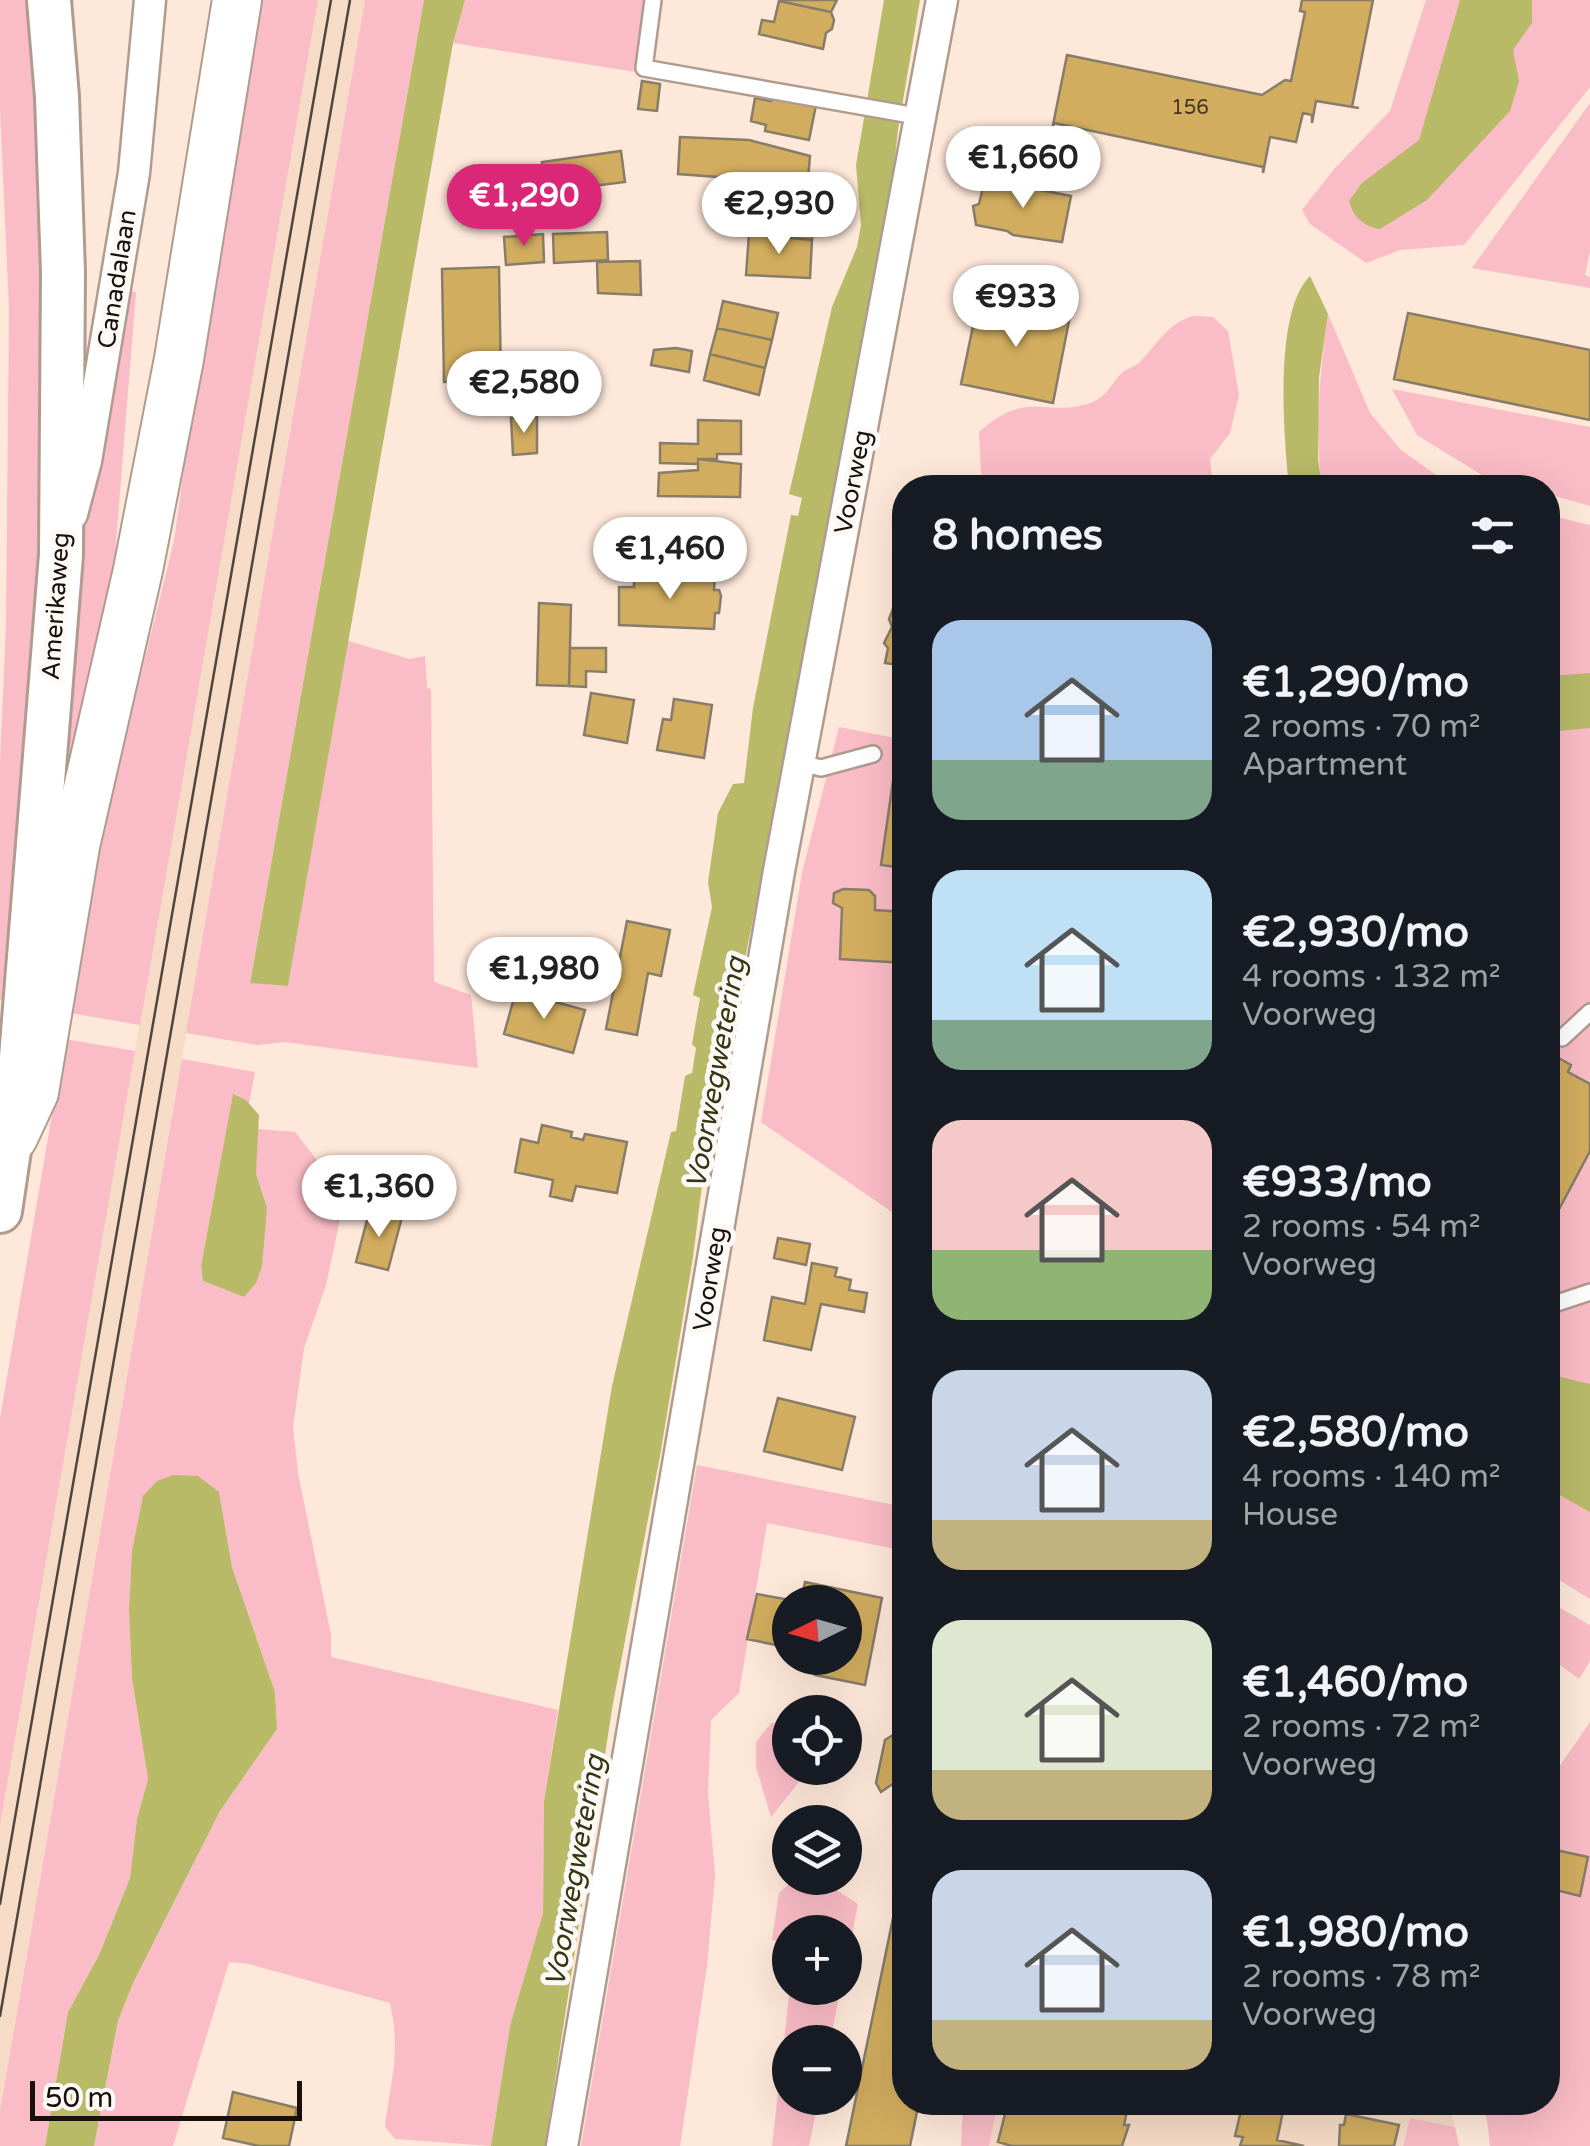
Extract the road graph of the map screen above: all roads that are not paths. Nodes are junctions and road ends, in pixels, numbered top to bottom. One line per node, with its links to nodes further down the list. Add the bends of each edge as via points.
1 (49, 0): 7 (main road, Amerikaweg, via 62,272)
2 (150, 0): 7 (street, Canadalaan, via 122,251 86,461)
3 (238, 0): 12 (main road, via 142,551 75,846 34,1092)
4 (653, 0): 6 (lane, via 644,68)
5 (942, 0): 6 (street, Voorweg)
6 (922, 117): 9 (street, Voorweg)
7 (61, 555): 12 (main road, Amerikaweg)
8 (872, 754): 9 (lane, via 821,768)
9 (800, 763): 16 (street, Voorweg)
10 (1590, 1012): 11 (lane)
11 (1562, 1038)
12 (13, 1137): 13 (main road, Amerikaweg)
13 (0, 1210)
14 (1590, 1292): 15 (lane)
15 (1560, 1302)
16 (562, 2146)

